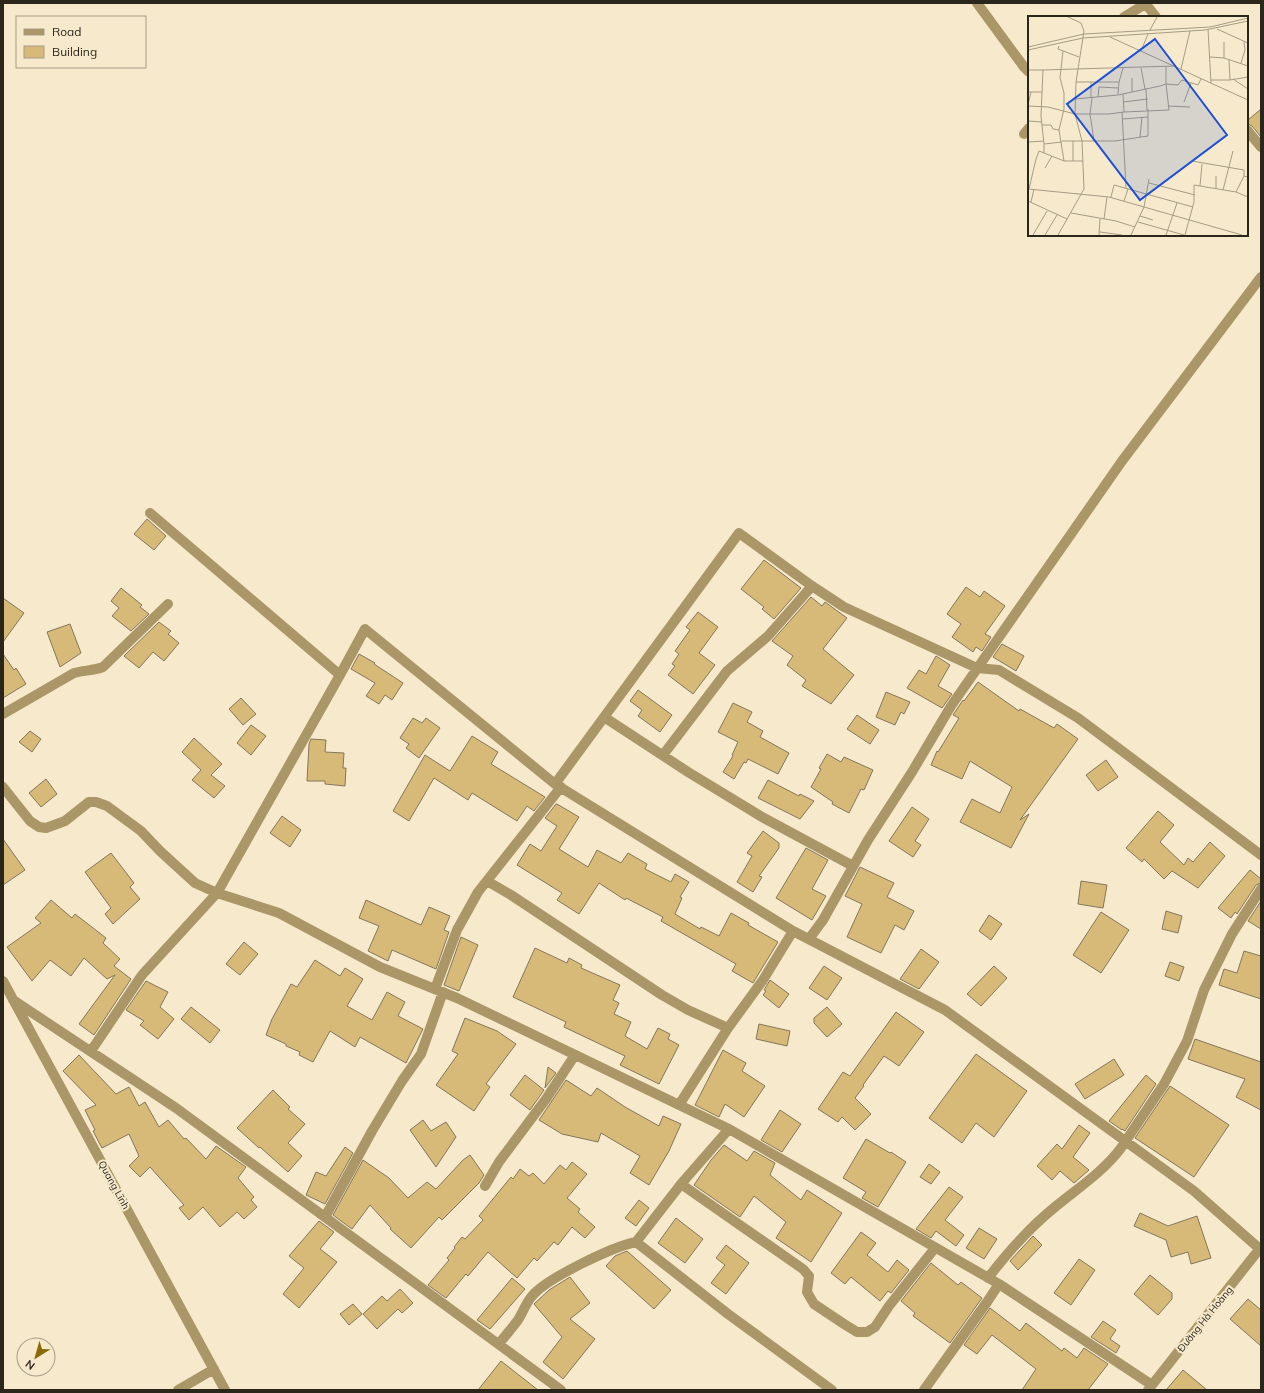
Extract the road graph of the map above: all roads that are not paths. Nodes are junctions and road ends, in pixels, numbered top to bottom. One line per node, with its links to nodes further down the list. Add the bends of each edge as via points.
1 (977, 3): 5 (street)
2 (1146, 3): 3 (street); 4 (street)
3 (1126, 16)
4 (1155, 16)
5 (1028, 71)
6 (1248, 131): 7 (street)
7 (1261, 148)
8 (1261, 277): 12 (street, via 1122,462)
9 (150, 513): 13 (street)
10 (812, 586): 12 (street, via 844,607); 15 (street, via 739,533); 16 (street, via 768,636 727,671)
11 (168, 604): 14 (street, via 103,667 74,673)
12 (977, 668): 19 (street, via 999,670 1078,718); 20 (street)
13 (340, 675): 17 (street, via 365,629); 23 (street)
14 (3, 714)
15 (604, 718): 16 (street); 17 (street)
16 (663, 755): 20 (street, via 769,820)
17 (558, 786): 21 (street); 24 (street)
18 (3, 787): 23 (street, via 30,821 39,827 52,827 65,821 89,802 107,806 141,831 195,883)
19 (1261, 855)
20 (853, 866): 25 (street, via 823,920)
21 (487, 881): 27 (street, via 456,930); 29 (street, via 662,995)
22 (1261, 889): 34 (street, via 1232,934 1204,990 1188,1041 1164,1084)
23 (217, 893): 27 (street, via 279,913 380,967); 30 (street, via 142,975)
24 (793, 931): 25 (street); 29 (street, via 763,980)
25 (809, 939): 34 (street, via 945,1010)
26 (3, 981): 28 (street, Quang Lĩnh)
27 (439, 991): 31 (street); 37 (street, via 421,1054 372,1131)
28 (14, 1000): 30 (street); 44 (street, Quang Lĩnh)
29 (728, 1028): 32 (street)
30 (91, 1051): 37 (street, via 176,1108)
31 (575, 1055): 32 (street); 36 (street, via 499,1162)
32 (679, 1106): 33 (street)
33 (729, 1129): 35 (street); 39 (street)
34 (1126, 1141): 40 (street, via 1194,1190); 41 (street, via 1114,1158 1022,1237)
35 (681, 1184): 38 (street); 39 (street, via 803,1269 809,1276 807,1292 814,1304 857,1332 866,1332 875,1327)
36 (485, 1186)
37 (325, 1217): 43 (street)
38 (636, 1242): 43 (street, via 621,1246 545,1284 533,1296 518,1320); 49 (street, via 728,1314)
39 (935, 1248): 41 (street)
40 (1261, 1249): 45 (street, Đường Hà Hoàng)
41 (988, 1278): 42 (street)
42 (999, 1284): 45 (street); 50 (street)
43 (498, 1344): 48 (street)
44 (214, 1369): 46 (street); 47 (street, Quang Lĩnh)
45 (1150, 1388)
46 (178, 1390)
47 (225, 1390)
48 (561, 1390)
49 (832, 1390)
50 (924, 1390)

